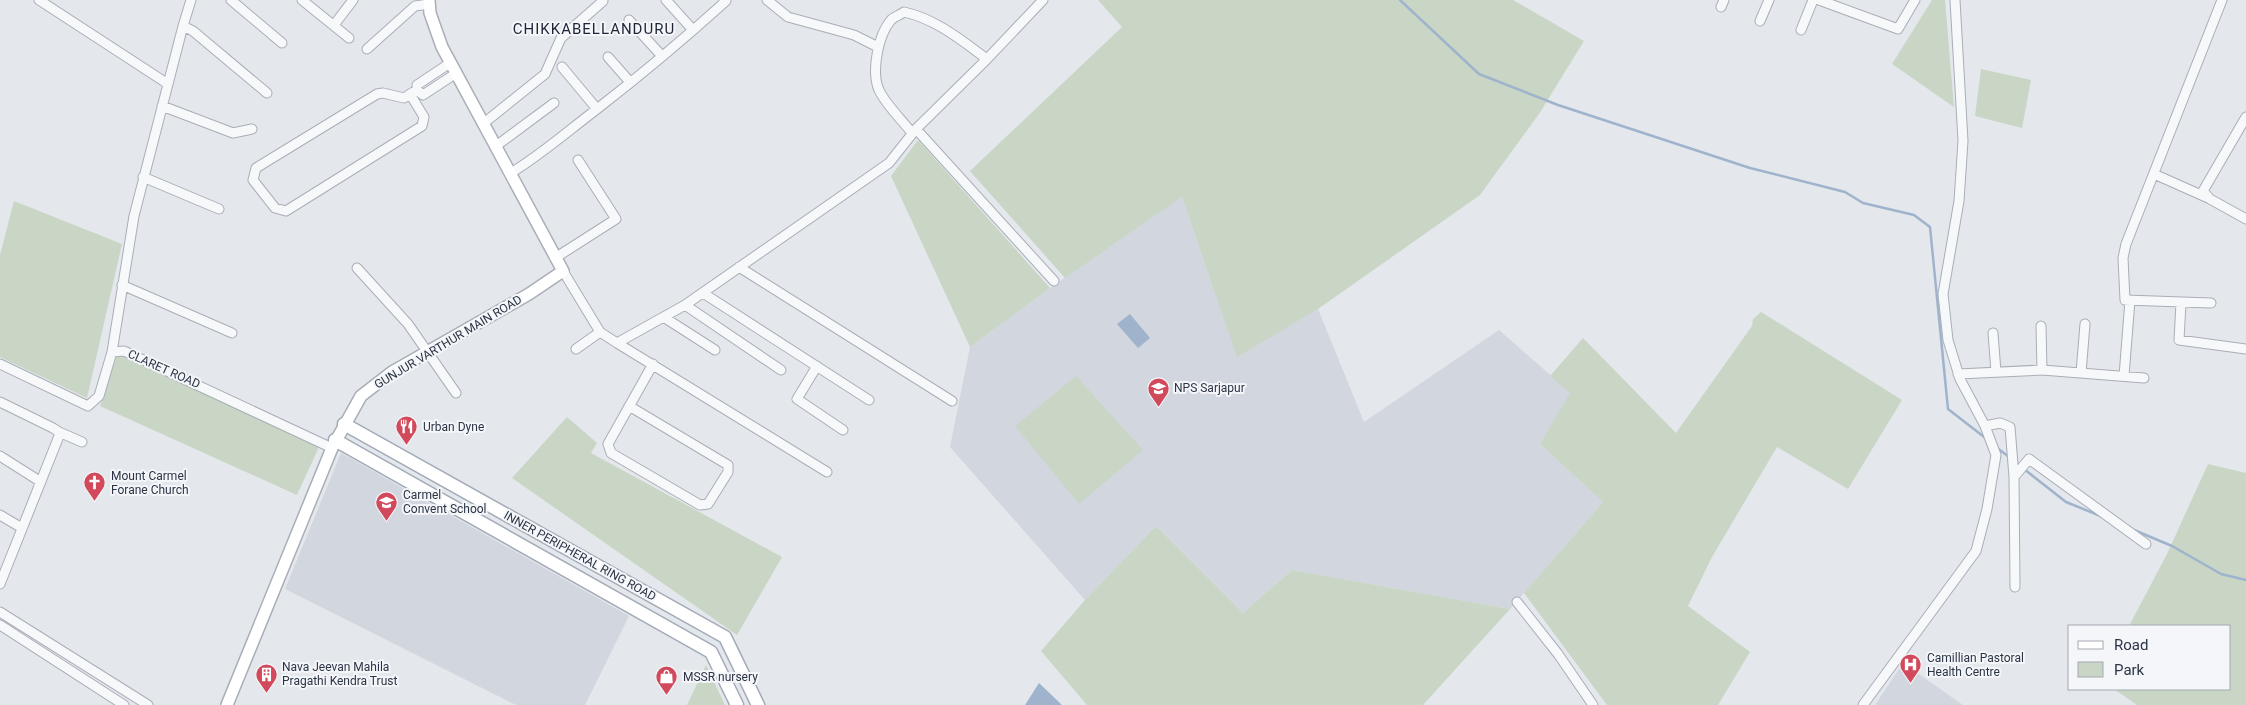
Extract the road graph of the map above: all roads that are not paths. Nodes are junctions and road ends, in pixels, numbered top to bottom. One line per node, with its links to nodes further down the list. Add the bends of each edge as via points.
1 (39, 0): 35 (street)
2 (191, 0): 21 (street)
3 (230, 0): 25 (street)
4 (302, 0): 20 (street)
5 (353, 0): 20 (street)
6 (603, 0): 42 (street, via 561,38 545,74)
7 (666, 0): 22 (street)
8 (724, 0): 22 (street, via 726,2)
9 (768, 0): 26 (street, via 788,17 854,36)
10 (1043, 0): 30 (street)
11 (1769, 0): 19 (street)
12 (1813, 0): 23 (street)
13 (1818, 0): 14 (street, via 1898,29)
14 (1915, 0)
15 (1955, 0): 83 (street, via 1963,141 1959,201 1943,294 1948,340)
16 (2222, 0): 48 (street)
17 (429, 2): 27 (street, via 416,6); 31 (main road)
18 (629, 20): 28 (street)
19 (1760, 21)
20 (334, 25): 24 (street)
21 (183, 26): 35 (street); 37 (street)
22 (693, 30): 28 (street)
23 (1801, 30)
24 (349, 38)
25 (282, 43)
26 (878, 47): 30 (street, via 892,19 904,12 922,16); 44 (street, via 880,90)
27 (366, 49)
28 (661, 55): 34 (street)
29 (608, 57): 34 (street)
30 (987, 59): 44 (street)
31 (450, 63): 33 (main road); 36 (street, via 416,85)
32 (562, 67): 40 (street)
33 (455, 74): 36 (street, via 422,95); 42 (main road)
34 (630, 82): 40 (street)
35 (168, 84): 39 (street)
36 (413, 92): 36 (street, via 424,117 422,126 286,211 275,208 253,180 256,168 378,94 404,98)
37 (267, 93)
38 (554, 103): 45 (street)
39 (162, 106): 43 (street, via 233,133); 49 (street)
40 (597, 109): 47 (street, via 539,156)
41 (2245, 122): 50 (street, via 2204,191)
42 (484, 123): 45 (main road)
43 (252, 128)
44 (914, 131): 54 (street, via 889,163); 57 (street)
45 (496, 146): 47 (main road)
46 (578, 160): 53 (street, via 616,219)
47 (511, 173): 53 (main road)
48 (2154, 174): 50 (street); 60 (street, via 2122,258 2123,290 2125,300)
49 (144, 177): 51 (street); 58 (street)
50 (2210, 200): 52 (street)
51 (219, 209)
52 (2246, 219)
53 (555, 258): 56 (main road)
54 (740, 267): 59 (street); 88 (street)
55 (357, 268): 75 (street, via 408,324)
56 (563, 271): 67 (street); 75 (main road, GUNJUR VARTHUR MAIN ROAD)
57 (1054, 280)
58 (122, 285): 68 (street); 74 (street)
59 (703, 293): 63 (street); 78 (street)
60 (2130, 300): 61 (street); 84 (street)
61 (2181, 303): 62 (street); 72 (street, via 2180,340)
62 (2211, 303)
63 (685, 305): 64 (street); 79 (street)
64 (665, 318): 70 (street); 73 (street)
65 (2086, 324): 82 (street)
66 (2041, 326): 80 (street)
67 (600, 332): 70 (street); 71 (street)
68 (232, 333)
69 (1994, 333): 81 (street)
70 (617, 343): 77 (street)
71 (576, 349)
72 (2246, 349)
73 (715, 350)
74 (112, 352): 76 (street, CLARET ROAD, via 99,396 88,406); 96 (street, CLARET ROAD, via 124,351)
75 (427, 352): 86 (street); 91 (main road, GUNJUR VARTHUR MAIN ROAD, via 376,382 361,396)
76 (0, 364)
77 (653, 364): 90 (street); 98 (street)
78 (817, 366): 87 (street); 93 (street, via 797,399)
79 (781, 370)
80 (2042, 370): 81 (street); 82 (street)
81 (1996, 372): 83 (street)
82 (2081, 373): 84 (street)
83 (1958, 374): 92 (street)
84 (2124, 376): 85 (street)
85 (2144, 378)
86 (456, 393)
87 (869, 400)
88 (952, 401)
89 (0, 402): 94 (street)
90 (629, 406): 90 (street, via 728,464 728,472 708,504 700,505 611,453 608,444)
91 (344, 424): 96 (main road, GUNJUR VARTHUR MAIN ROAD); 114 (main road, INNER PERIPHERAL RING ROAD, via 725,637)
92 (1985, 426): 99 (street, via 2000,423 2010,426); 116 (street, via 1996,455 1988,509 1976,551)
93 (843, 430)
94 (59, 432): 95 (street); 100 (street)
95 (82, 442)
96 (334, 444): 112 (main road, GUNJUR VARTHUR MAIN ROAD); 113 (main road, INNER PERIPHERAL RING ROAD, via 711,652)
97 (0, 456): 100 (street)
98 (827, 472)
99 (2014, 477): 103 (street, via 2029,460); 106 (street)
100 (41, 482): 102 (street)
101 (0, 515): 102 (street)
102 (22, 528): 104 (street)
103 (2146, 544)
104 (2, 571): 105 (street)
105 (0, 584)
106 (2015, 587)
107 (1517, 602): 115 (street)
108 (0, 612): 111 (street)
109 (0, 626): 110 (street)
110 (124, 705)
111 (148, 705)
112 (227, 705)
113 (737, 705)
114 (758, 705)
115 (1593, 705)
116 (1863, 705)

